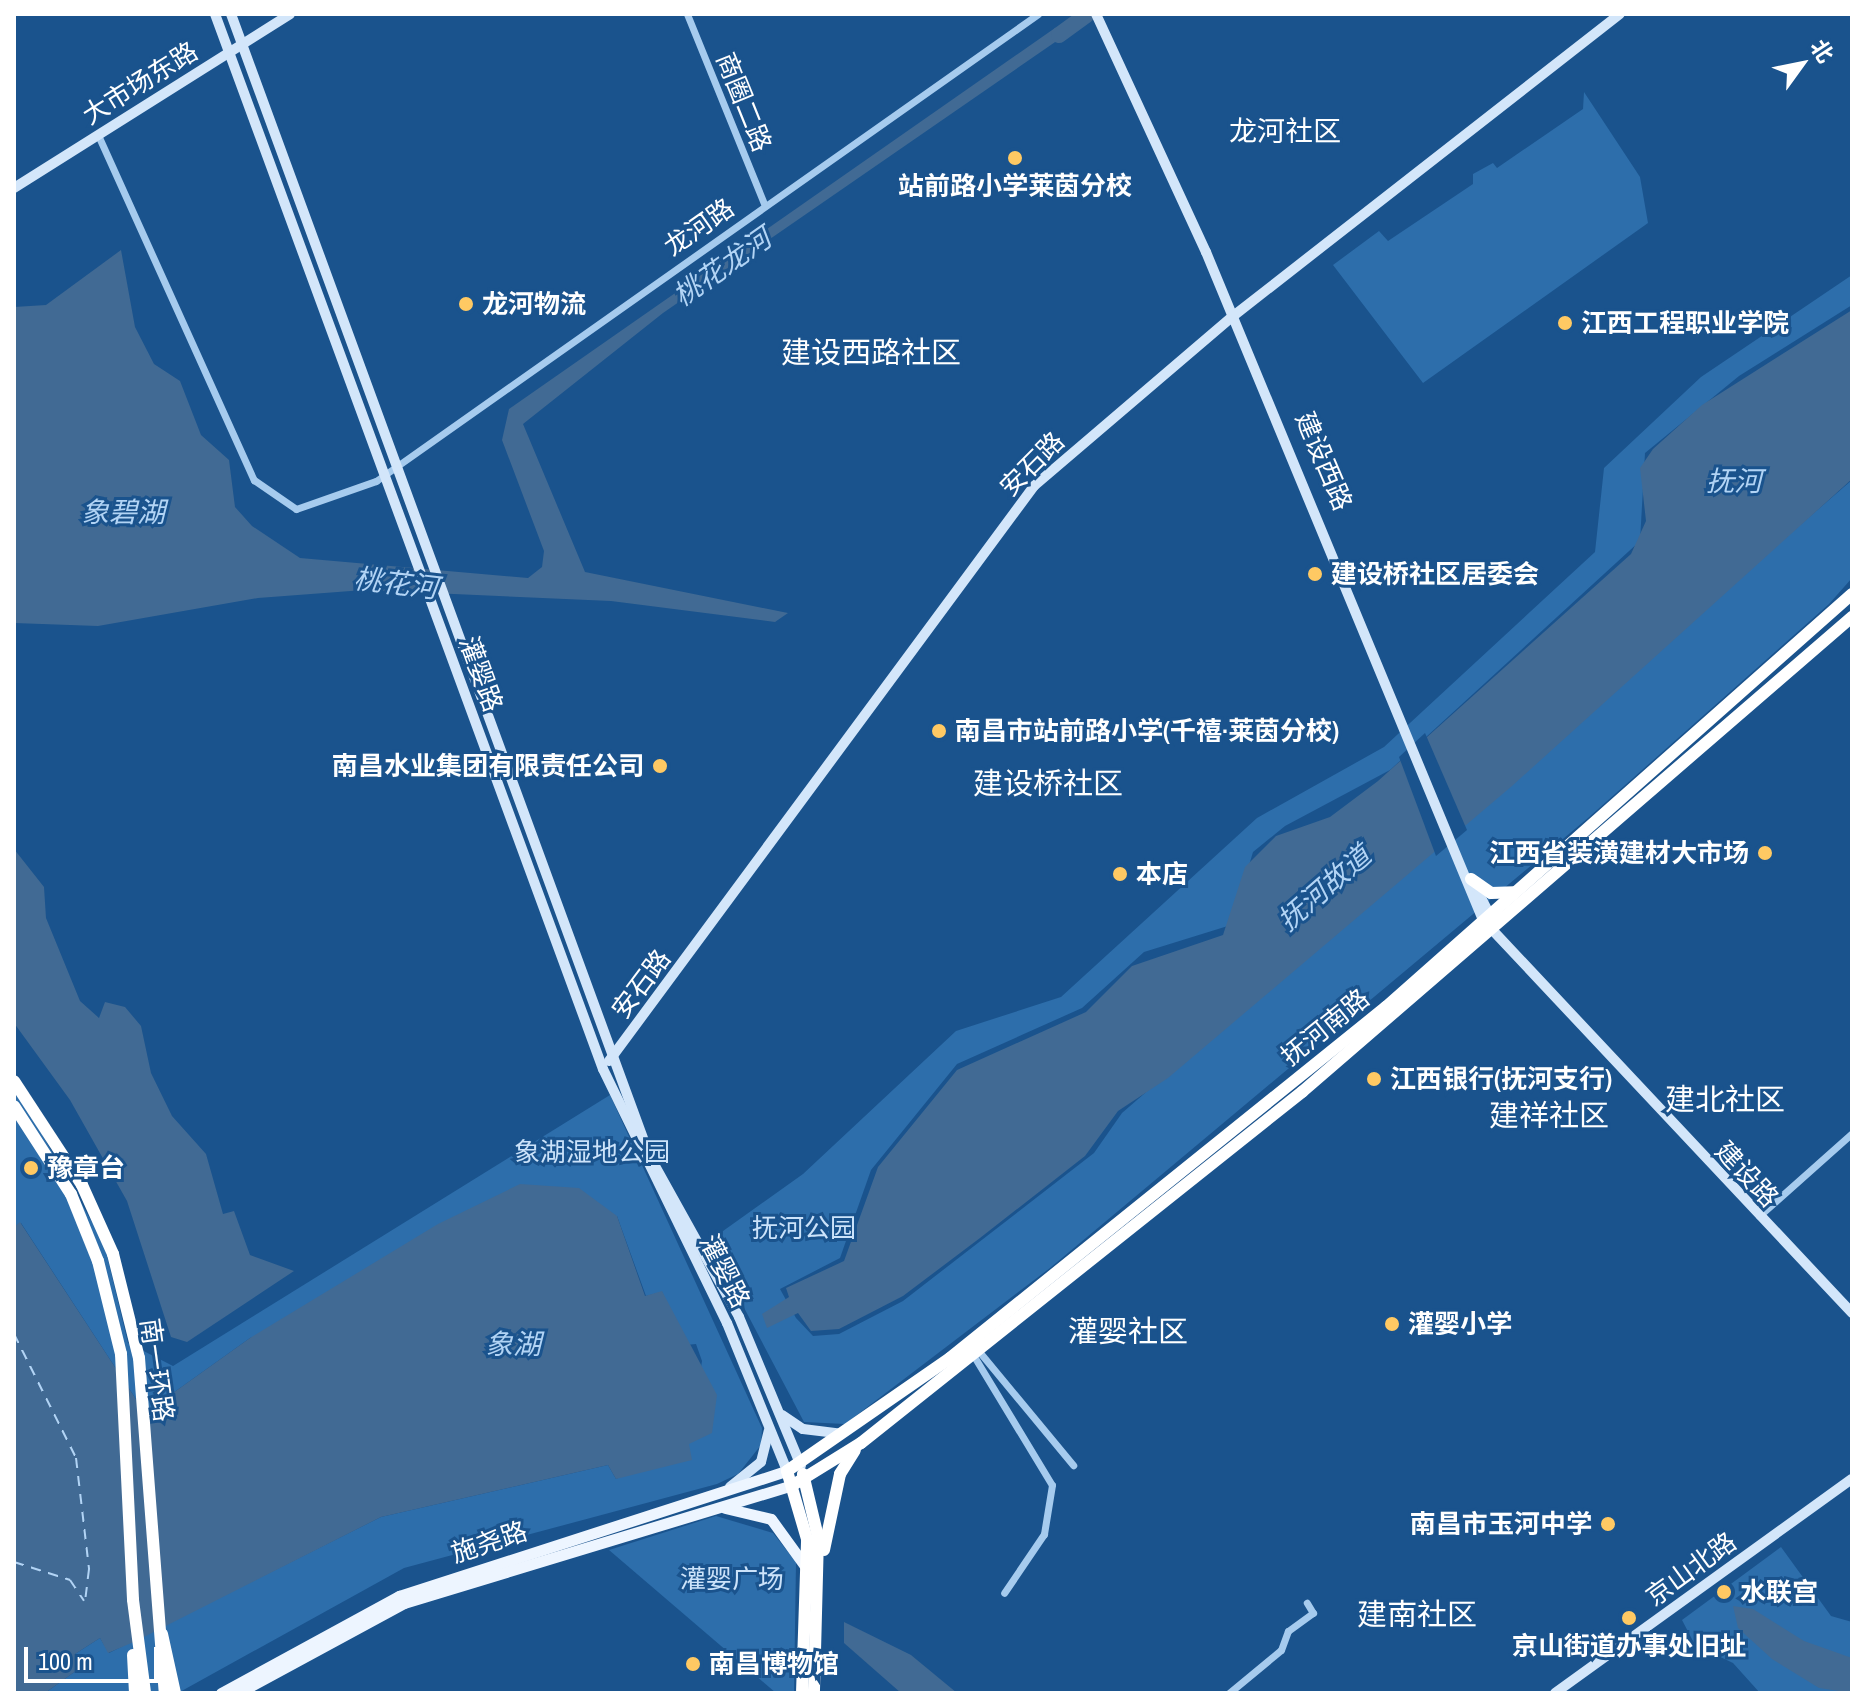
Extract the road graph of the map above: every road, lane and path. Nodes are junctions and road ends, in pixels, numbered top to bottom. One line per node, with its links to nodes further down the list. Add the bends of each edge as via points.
1 (215, 14): 10 (main road, 灌婴路)
2 (231, 14): 9 (main road, 灌婴路)
3 (290, 14): 9 (main road, 大市场东路)
4 (687, 14): 13 (street, 商圈二路)
5 (1038, 14): 13 (street, 龙河路)
6 (1096, 14): 14 (main road, 建设西路)
7 (1103, 14): 14 (main road, 建设西路)
8 (1620, 14): 14 (main road, 安石路)
9 (242, 45): 10 (main road, 大市场东路); 15 (main road, 灌婴路)
10 (226, 54): 11 (main road, 大市场东路); 16 (main road, 灌婴路)
11 (98, 135): 12 (main road, 大市场东路); 16 (street, 龙河路, via 254,480 296,509)
12 (14, 188)
13 (765, 206): 15 (street, 龙河路)
14 (1234, 315): 19 (main road, 建设西路); 23 (main road, 安石路, via 1034,486)
15 (394, 462): 16 (street, 龙河路); 23 (main road, 灌婴路)
16 (382, 472): 24 (main road, 灌婴路)
17 (1852, 594): 20 (highway, 抚河南路)
18 (1852, 617): 22 (highway, 抚河南路)
19 (1468, 880): 20 (highway, via 1491,893); 21 (main road, 建设西路)
20 (1517, 891): 21 (highway, 抚河南路)
21 (1486, 918): 22 (main road, 建设西路); 33 (highway, 抚河南路, via 1386,1007)
22 (1495, 929): 28 (main road, 建设路); 30 (highway, 抚河南路)
23 (611, 1059): 24 (main road, 安石路); 31 (main road, 灌婴路, via 650,1157 739,1317)
24 (603, 1069): 32 (main road, 灌婴路)
25 (14, 1081): 44 (highway, 南一环路, via 82,1185 113,1254 139,1358)
26 (14, 1106): 42 (highway, 南一环路, via 71,1194 98,1261 121,1354)
27 (1852, 1133): 28 (street)
28 (1757, 1218): 29 (main road, 建设路)
29 (1852, 1313)
30 (974, 1351): 33 (highway, 抚河南路); 34 (street); 41 (street, via 1052,1485 1044,1534)
31 (781, 1414): 33 (main road, via 819,1433); 36 (main road, 灌婴路)
32 (769, 1425): 35 (main road, 灌婴路); 38 (main road, via 761,1462)
33 (857, 1437): 36 (highway, 抚河南路); 40 (highway, via 840,1474)
34 (1073, 1465)
35 (787, 1471): 36 (highway, 抚河南路); 38 (main road, 施尧路)
36 (800, 1476): 38 (main road, 施尧路); 39 (highway); 40 (highway, via 818,1537)
37 (1852, 1479): 54 (main road, 京山北路)
38 (710, 1503): 39 (main road, via 771,1519 795,1543); 49 (main road, 施尧路, via 399,1596); 50 (main road, 施尧路, via 404,1603)
39 (808, 1579): 51 (highway)
40 (819, 1589): 52 (highway)
41 (1004, 1593)
42 (133, 1600): 45 (highway); 46 (highway, 南一环路)
43 (1307, 1603): 53 (street, via 1313,1613 1288,1631 1281,1650)
44 (154, 1605): 47 (highway, 南一环路); 48 (highway)
45 (135, 1693)
46 (145, 1693)
47 (165, 1693)
48 (175, 1693)
49 (221, 1693)
50 (238, 1693)
51 (802, 1693)
52 (814, 1693)
53 (1229, 1693)
54 (1555, 1693)

